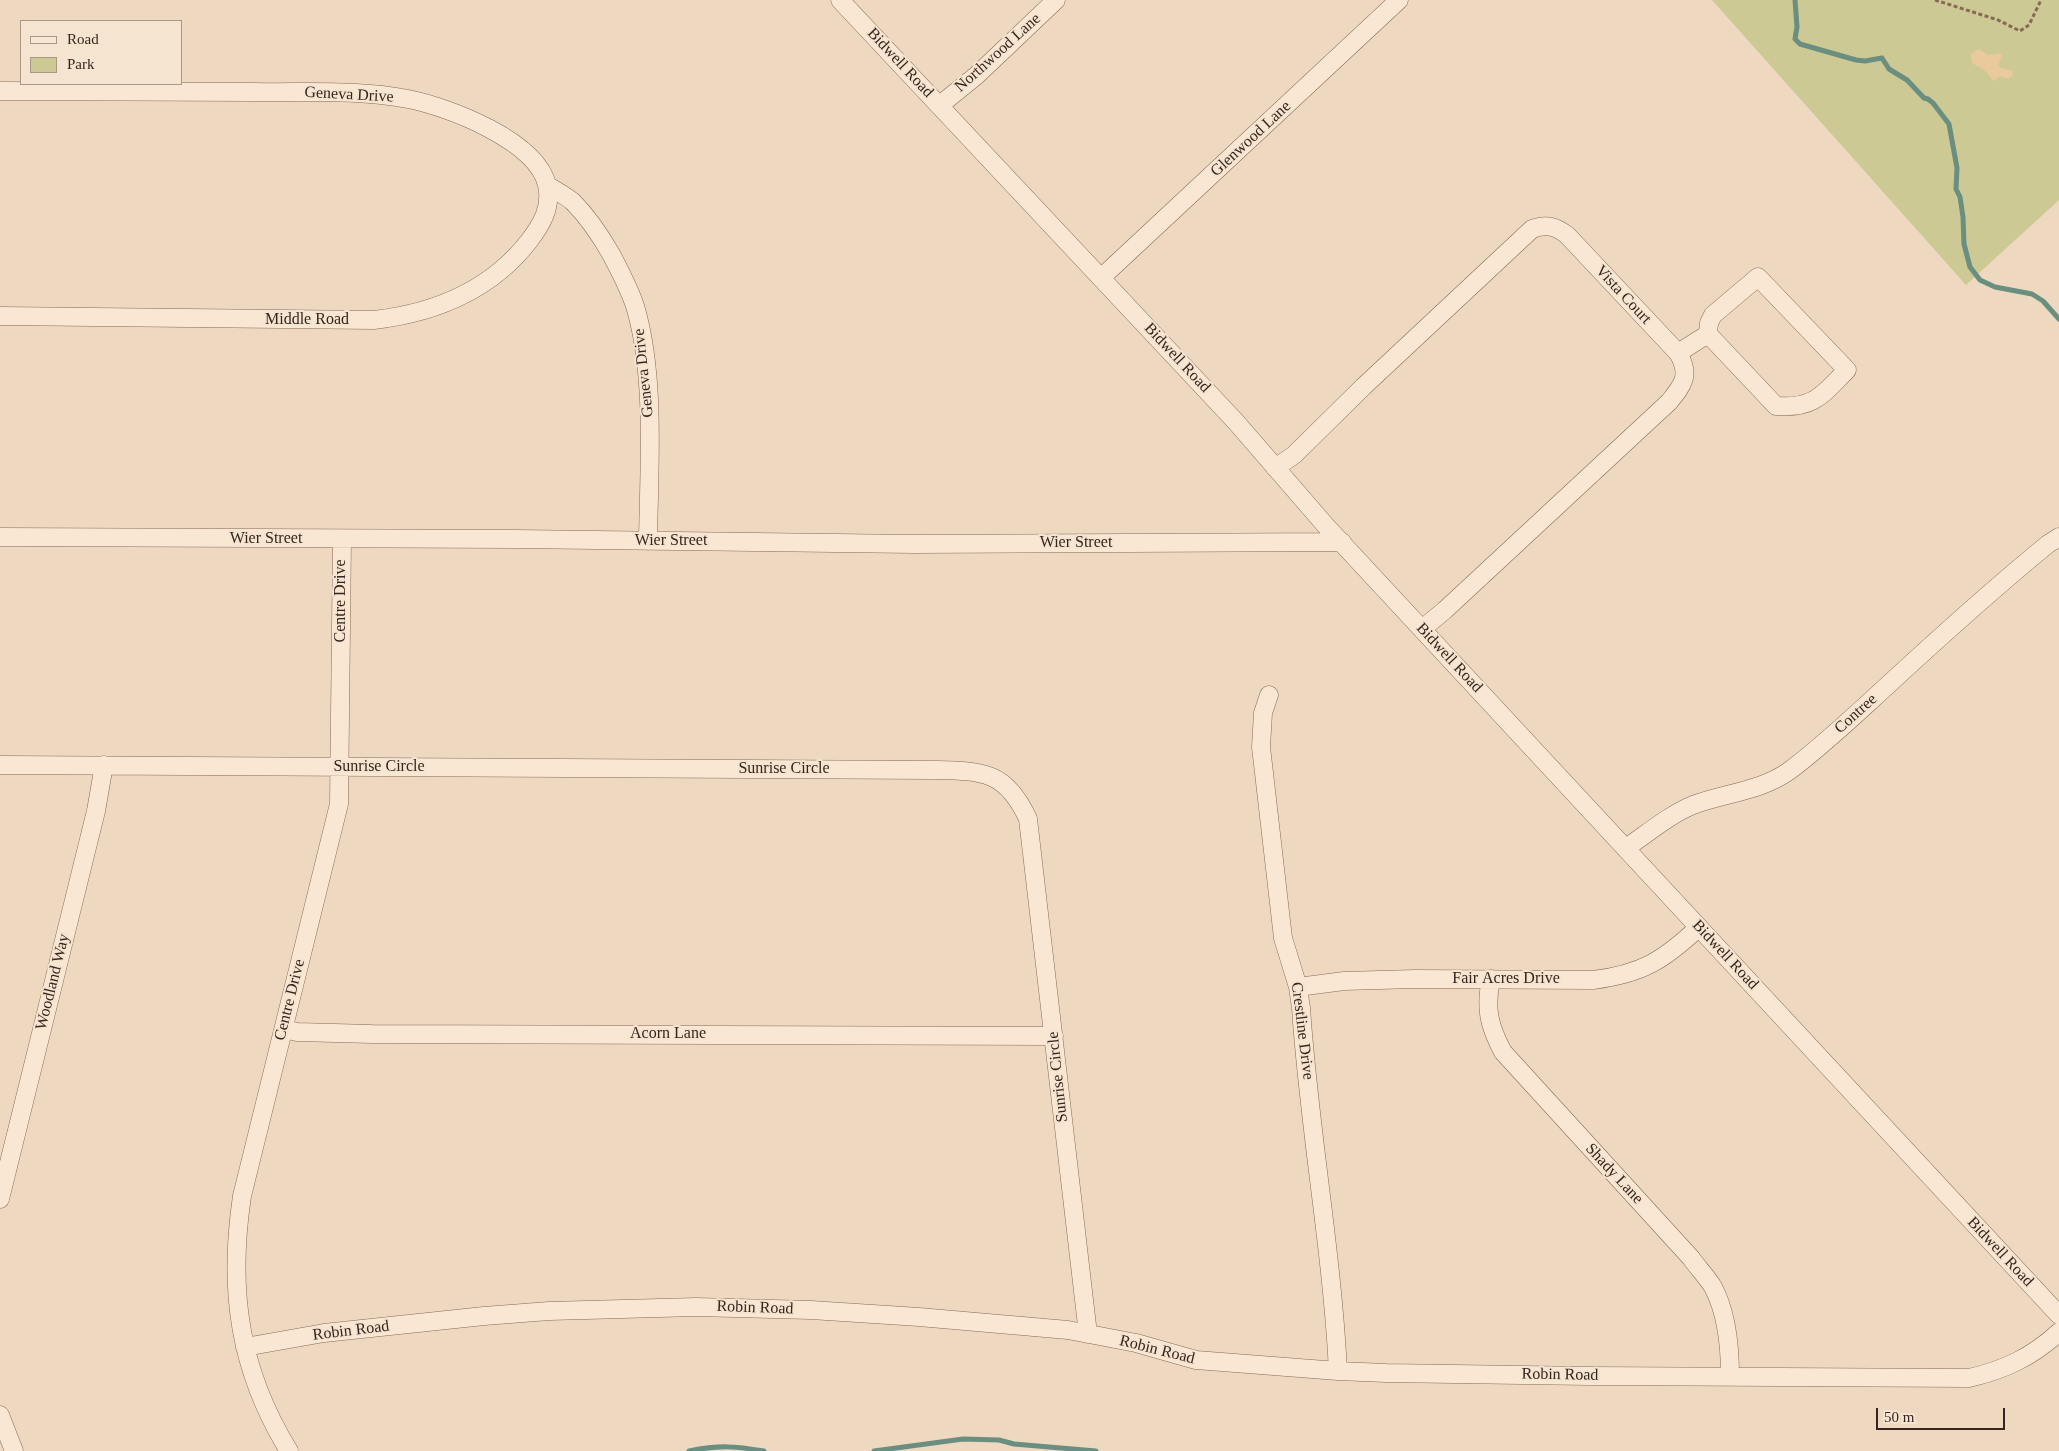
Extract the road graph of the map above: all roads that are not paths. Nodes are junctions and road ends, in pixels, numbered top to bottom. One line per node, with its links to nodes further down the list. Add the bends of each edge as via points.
1 (840, 0): 5 (street, Bidwell Road)
2 (1056, 0): 5 (street, Northwood Lane, via 977,75)
3 (1399, 0): 7 (street, Glenwood Lane)
4 (0, 91): 6 (street, Geneva Drive, via 364,93 407,99 452,112 508,140 534,160)
5 (940, 105): 7 (street, Bidwell Road)
6 (547, 185): 8 (street, Middle Road, via 546,215 522,251 507,265 483,284 454,300 400,317 345,320); 15 (street, Geneva Drive, via 571,200 599,233 634,305 647,376 650,442)
7 (1102, 277): 11 (street, Bidwell Road)
8 (0, 316)
9 (1708, 334): 9 (street, via 1776,406 1791,407 1816,400 1847,370 1758,277 1713,315 1708,323); 10 (street)
10 (1678, 353): 11 (street, Vista Court, via 1567,235 1544,225 1532,229 1294,454); 17 (street, Vista Court, via 1686,373 1682,386 1669,402)
11 (1275, 468): 16 (street, Bidwell Road)
12 (0, 537): 14 (street, Wier Street)
13 (2059, 538): 22 (street, Contree, via 1983,598 1826,741 1788,771 1759,786 1692,806)
14 (342, 539): 15 (street, Wier Street); 21 (street, Centre Drive)
15 (648, 541): 16 (street, Wier Street, via 914,544)
16 (1342, 542): 17 (street, Bidwell Road)
17 (1422, 629): 22 (street, Bidwell Road)
18 (1269, 694): 25 (street, Crestline Drive, via 1263,712 1261,746 1283,938)
19 (0, 764): 20 (street, Sunrise Circle)
20 (104, 765): 21 (street, Sunrise Circle); 28 (street, Woodland Way, via 96,812)
21 (340, 766): 26 (street, Centre Drive, via 339,804); 27 (street, Sunrise Circle, via 926,770 985,774 1009,788 1028,818)
22 (1626, 848): 23 (street, Bidwell Road)
23 (1699, 927): 24 (street, Fair Acres Drive, via 1665,957 1647,967 1612,977 1593,980); 29 (street, Bidwell Road)
24 (1491, 979): 25 (street, Fair Acres Drive, via 1344,980); 34 (street, Shady Lane, via 1488,1013 1492,1032 1503,1052 1691,1258 1712,1286 1725,1324)
25 (1298, 986): 33 (street, Crestline Drive)
26 (284, 1030): 27 (street, Acorn Lane, via 372,1034); 32 (street, Centre Drive, via 242,1196 237,1232 235,1271)
27 (1054, 1036): 31 (street, Sunrise Circle)
28 (0, 1199)
29 (2059, 1315)
30 (2059, 1332): 34 (street, Robin Road, via 2019,1362 1969,1378)
31 (1088, 1334): 32 (street, Robin Road, via 919,1317 696,1307 484,1316 324,1333); 33 (street, Robin Road, via 1196,1360)
32 (245, 1347): 37 (street, Centre Drive, via 261,1398)
33 (1338, 1371): 34 (street, Robin Road)
34 (1730, 1376)
35 (0, 1415): 36 (street)
36 (14, 1451)
37 (289, 1451)

